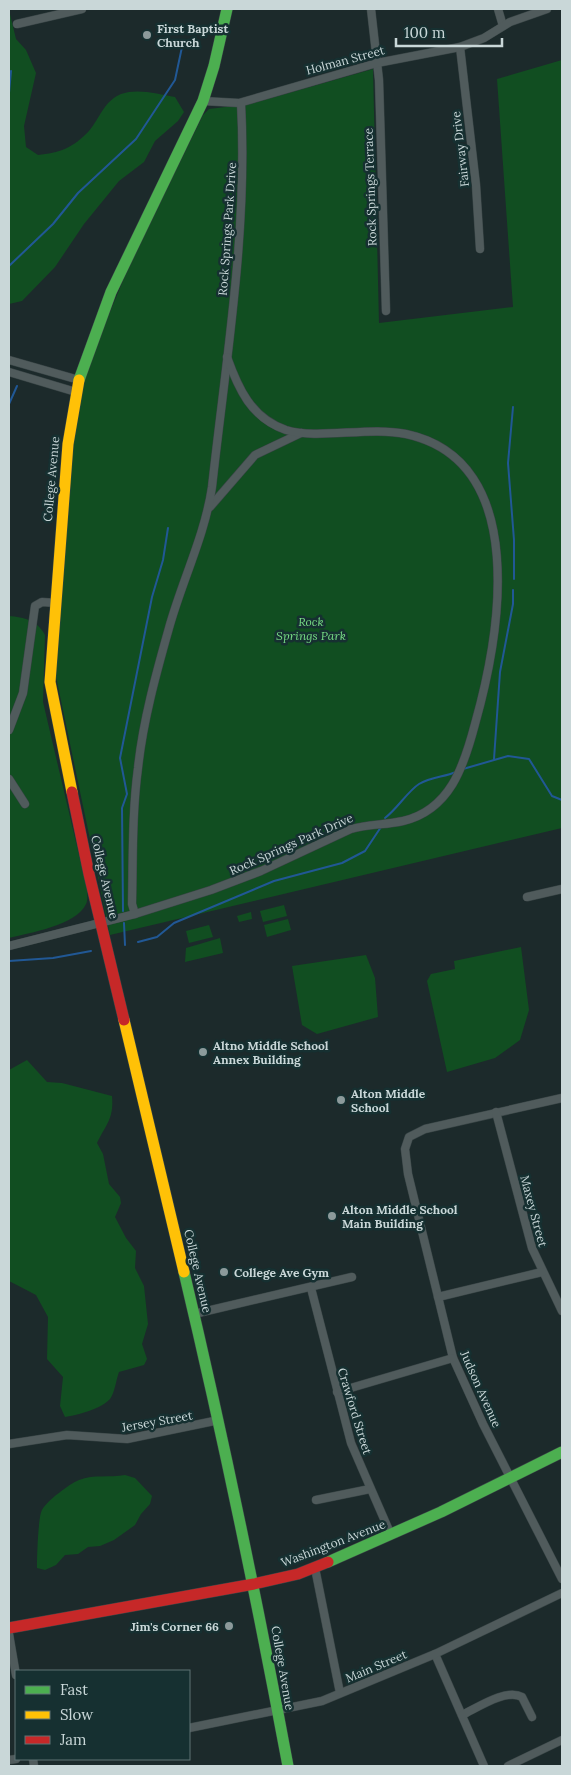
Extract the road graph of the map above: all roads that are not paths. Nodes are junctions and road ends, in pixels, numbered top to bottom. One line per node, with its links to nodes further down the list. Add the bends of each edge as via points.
1 (82, 9): 6 (street)
2 (227, 9): 10 (main road, College Avenue)
3 (371, 9): 9 (street, Rock Springs Terrace)
4 (498, 9): 7 (street)
5 (547, 9): 7 (street, Holman Street)
6 (17, 24)
7 (503, 26): 8 (street, Holman Street, via 484,38)
8 (460, 46): 9 (street, Holman Street); 12 (street, Fairway Drive)
9 (377, 63): 11 (street, Holman Street); 13 (street, Rock Springs Terrace)
10 (203, 100): 11 (street, Holman Street); 17 (main road, College Avenue, via 111,292)
11 (241, 103): 14 (street, Rock Springs Park Drive, via 242,199)
12 (480, 249)
13 (386, 311)
14 (227, 357): 19 (street, Rock Springs Park Drive, via 241,394 252,407 284,429); 20 (street, Rock Springs Park Drive)
15 (9, 360): 17 (street)
16 (9, 372): 18 (street)
17 (79, 380): 18 (main road, College Avenue)
18 (76, 392): 21 (main road, College Avenue, via 68,444)
19 (302, 433): 20 (street, Rock Springs Park Drive, via 255,455); 27 (street, Rock Springs Park Drive, via 389,432 422,438 449,452 478,486 494,531 497,584 486,679 466,758 447,793 418,816 351,829 229,884)
20 (208, 508): 27 (street, Rock Springs Park Drive, via 170,627 143,734 133,833 132,904)
21 (56, 603): 22 (street, via 42,602 35,606 24,686); 28 (main road, College Avenue, via 50,689)
22 (9, 730)
23 (9, 779): 24 (street)
24 (25, 804)
25 (562, 889): 26 (street)
26 (527, 897)
27 (135, 914): 28 (street, Rock Springs Park Drive)
28 (101, 922): 29 (street, Rock Springs Park Drive); 37 (main road, College Avenue)
29 (9, 946)
30 (562, 1098): 31 (street)
31 (496, 1112): 32 (street, Maxey Street, via 525,1226); 35 (street, Judson Avenue, via 425,1129 409,1137 405,1149 408,1174)
32 (542, 1272): 35 (street); 36 (street, Maxey Street)
33 (352, 1277): 34 (street)
34 (311, 1288): 37 (street); 39 (street, Crawford Street)
35 (438, 1297): 38 (street, Judson Avenue)
36 (562, 1311)
37 (194, 1314): 40 (main road, College Avenue)
38 (453, 1358): 39 (street); 43 (street, Judson Avenue)
39 (336, 1392): 44 (street, Crawford Street, via 351,1443)
40 (219, 1420): 41 (street, Jersey Street, via 127,1439 67,1435); 49 (main road, College Avenue)
41 (9, 1444)
42 (562, 1452): 43 (main road, Washington Avenue)
43 (512, 1478): 46 (main road, Washington Avenue); 48 (street, Judson Avenue)
44 (370, 1489): 45 (street); 46 (street, Crawford Street)
45 (316, 1500)
46 (391, 1535): 47 (main road, Washington Avenue)
47 (315, 1568): 49 (main road, Washington Avenue); 55 (street)
48 (562, 1579)
49 (254, 1584): 51 (main road, Washington Avenue); 56 (main road, College Avenue)
50 (562, 1593): 53 (street, Main Street)
51 (9, 1628)
52 (9, 1634): 54 (street)
53 (435, 1654): 55 (street, Main Street); 57 (street)
54 (15, 1670)
55 (340, 1693): 56 (street, Main Street, via 318,1702)
56 (277, 1711): 59 (street, Main Street); 61 (main road, College Avenue)
57 (462, 1715): 58 (street, via 503,1696 517,1695 522,1697); 62 (street)
58 (532, 1717)
59 (190, 1728)
60 (562, 1740): 63 (street)
61 (288, 1766)
62 (484, 1766)
63 (508, 1766)

